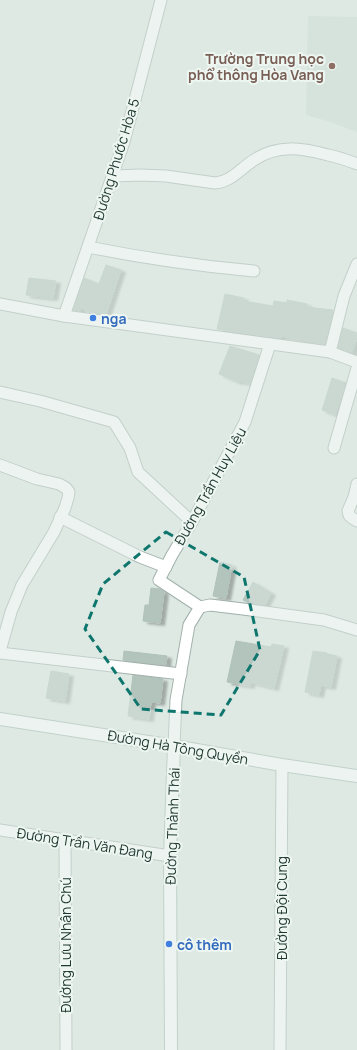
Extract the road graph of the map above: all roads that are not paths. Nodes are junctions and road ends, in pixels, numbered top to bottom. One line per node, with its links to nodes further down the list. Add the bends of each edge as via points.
1 (161, 0): 3 (street, Đường Phước Hòa 5)
2 (357, 164): 3 (street, via 300,148 267,152 223,183 140,174)
3 (113, 176): 4 (street, Đường Phước Hòa 5)
4 (88, 247): 6 (street, via 223,269); 8 (street, Đường Phước Hòa 5)
5 (357, 264): 10 (street, via 344,296)
6 (254, 271)
7 (1, 307): 8 (street)
8 (64, 316): 9 (street)
9 (270, 344): 10 (street); 19 (street, Đường Trần Huy Liệu, via 245,422)
10 (330, 352): 11 (street)
11 (357, 362)
12 (357, 368): 14 (street)
13 (0, 392): 19 (street, via 114,422 130,448 138,472)
14 (334, 448)
15 (0, 465): 17 (street, via 66,488 69,492 68,498)
16 (357, 484): 18 (street, via 348,511 348,515)
17 (60, 518): 20 (street); 23 (street, via 11,612)
18 (357, 521)
19 (192, 522): 20 (street, Đường Trần Huy Liệu)
20 (166, 567): 21 (street, Đường Trần Huy Liệu, via 159,580)
21 (200, 606): 22 (street, via 324,620); 24 (street, Đường Thành Thái, via 188,625)
22 (357, 630)
23 (0, 652): 24 (street)
24 (180, 674): 26 (street, Đường Thành Thái)
25 (0, 719): 26 (street, Đường Hà Tông Quyền)
26 (174, 746): 27 (street, Đường Hà Tông Quyền); 31 (street, Đường Thành Thái)
27 (282, 765): 28 (street, Đường Hà Tông Quyền); 34 (street, Đường Đội Cung)
28 (357, 776)
29 (0, 830): 30 (street, Đường Trần Văn Đang)
30 (65, 840): 31 (street, Đường Trần Văn Đang); 32 (street, Đường Lưu Nhân Chú)
31 (170, 856): 33 (street, Đường Thành Thái)
32 (66, 1050)
33 (171, 1050)
34 (280, 1050)

